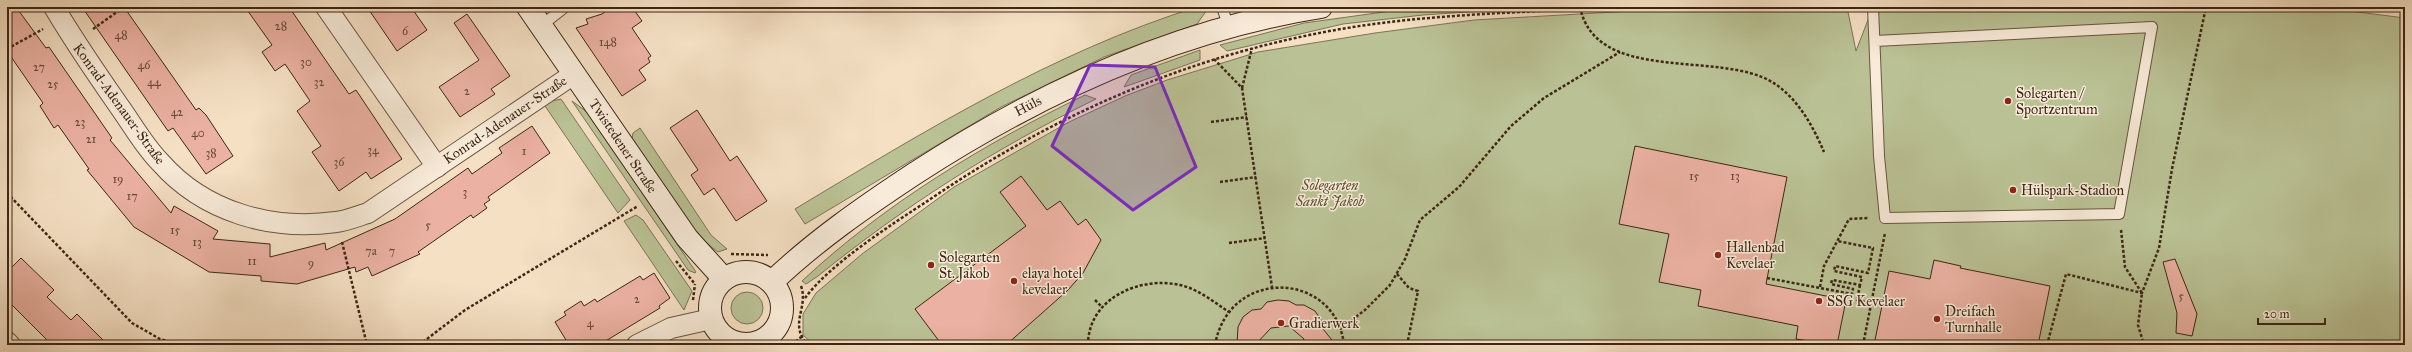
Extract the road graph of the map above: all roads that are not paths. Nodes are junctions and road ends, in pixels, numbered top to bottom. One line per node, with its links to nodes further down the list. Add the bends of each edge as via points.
1 (326, 7): 12 (street, Konrad-Adenauer-Straße)
2 (528, 7): 8 (street, Twistedener Straße)
3 (565, 7): 8 (lane)
4 (1222, 7): 9 (lane)
5 (1321, 7): 9 (street, Hüls)
6 (1873, 7): 10 (lane)
7 (57, 13): 12 (street, Konrad-Adenauer-Straße, via 74,42 159,162 177,180 205,200 241,216 280,224 337,222 368,213)
8 (541, 26): 11 (street, Twistedener Straße)
9 (1229, 28): 14 (street, Hüls, via 1107,69 1009,116 955,148 845,221 814,244)
10 (1875, 41): 10 (lane, via 1879,156 1885,218 2119,214 2152,27)
11 (574, 74): 12 (street, Konrad-Adenauer-Straße); 13 (street, Twistedener Straße, via 687,238)
12 (437, 167)
13 (724, 279): 14 (street, via 743,272 758,274); 15 (street, via 712,296)
14 (772, 282): 16 (street, via 779,291 783,303 782,316)
15 (711, 319): 16 (street, via 724,337 735,343 746,345); 19 (street, via 671,328)
16 (772, 341)
17 (7, 342): 18 (street)
18 (10, 345)
19 (637, 345)

